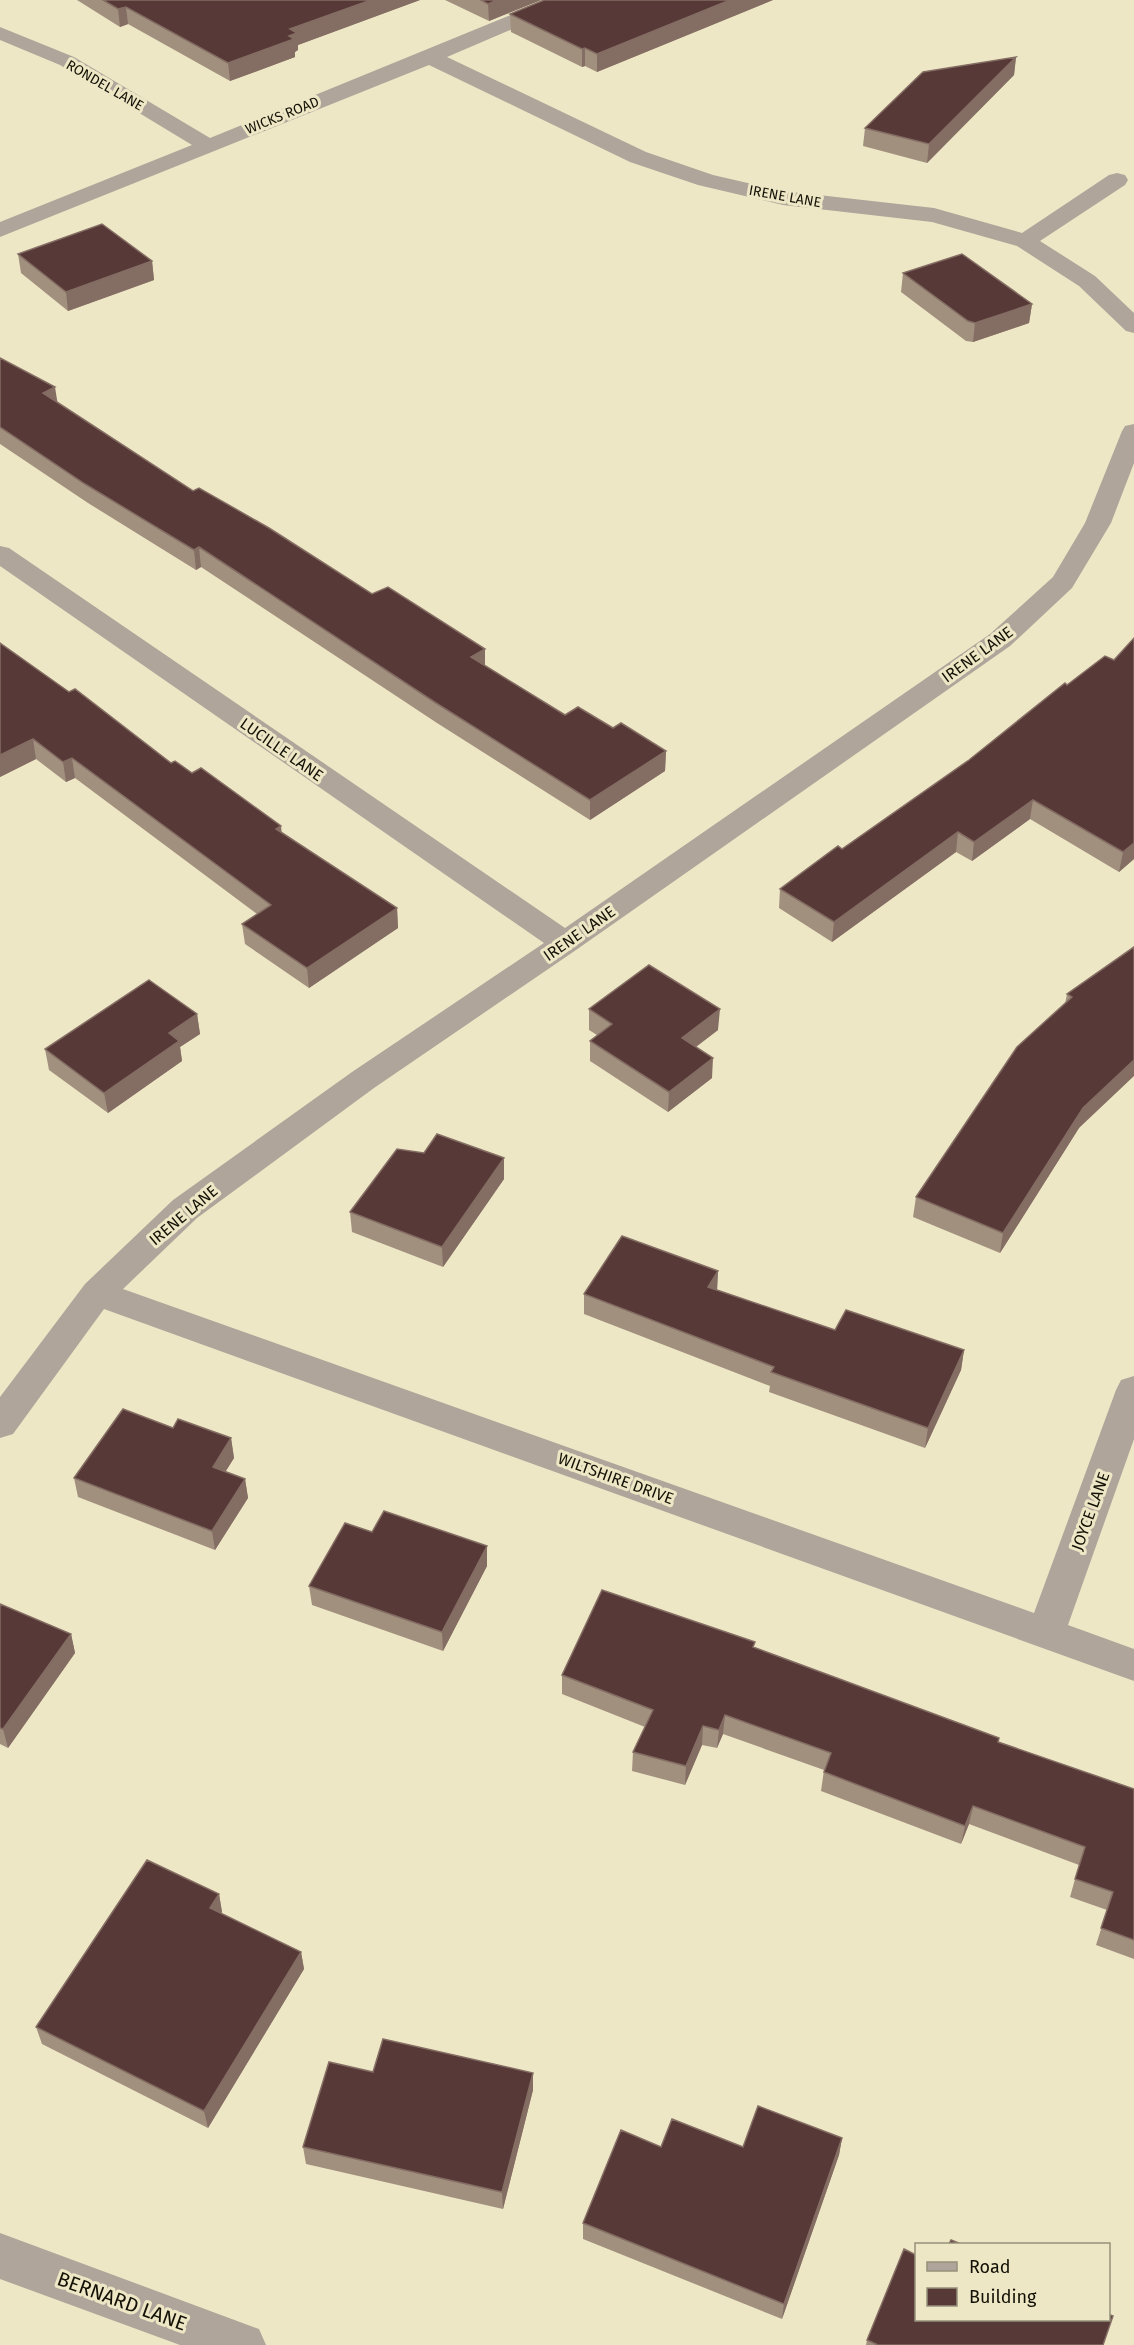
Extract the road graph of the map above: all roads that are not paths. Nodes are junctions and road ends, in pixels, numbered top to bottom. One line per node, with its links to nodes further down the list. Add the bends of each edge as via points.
1 (564, 0): 3 (street, WICKS ROAD)
2 (0, 33): 4 (street, RONDEL LANE, via 67,61)
3 (430, 57): 4 (street, WICKS ROAD); 7 (street, IRENE LANE, via 628,152 706,180 783,198 934,215)
4 (207, 145): 6 (street, WICKS ROAD)
5 (1117, 180): 7 (street)
6 (0, 230)
7 (1025, 241): 8 (street, IRENE LANE, via 1086,281)
8 (1134, 326)
9 (1134, 431): 11 (street, IRENE LANE, via 1098,524 1063,582 1000,640)
10 (0, 554): 11 (street, LUCILLE LANE)
11 (565, 943): 12 (street, IRENE LANE, via 363,1080 185,1209)
12 (97, 1293): 14 (street, IRENE LANE); 15 (street, WILTSHIRE DRIVE)
13 (1134, 1390): 15 (street, JOYCE LANE)
14 (0, 1424)
15 (1046, 1632): 16 (street, WILTSHIRE DRIVE)
16 (1134, 1665)
17 (0, 2256): 18 (street, BERNARD LANE)
18 (243, 2345)

